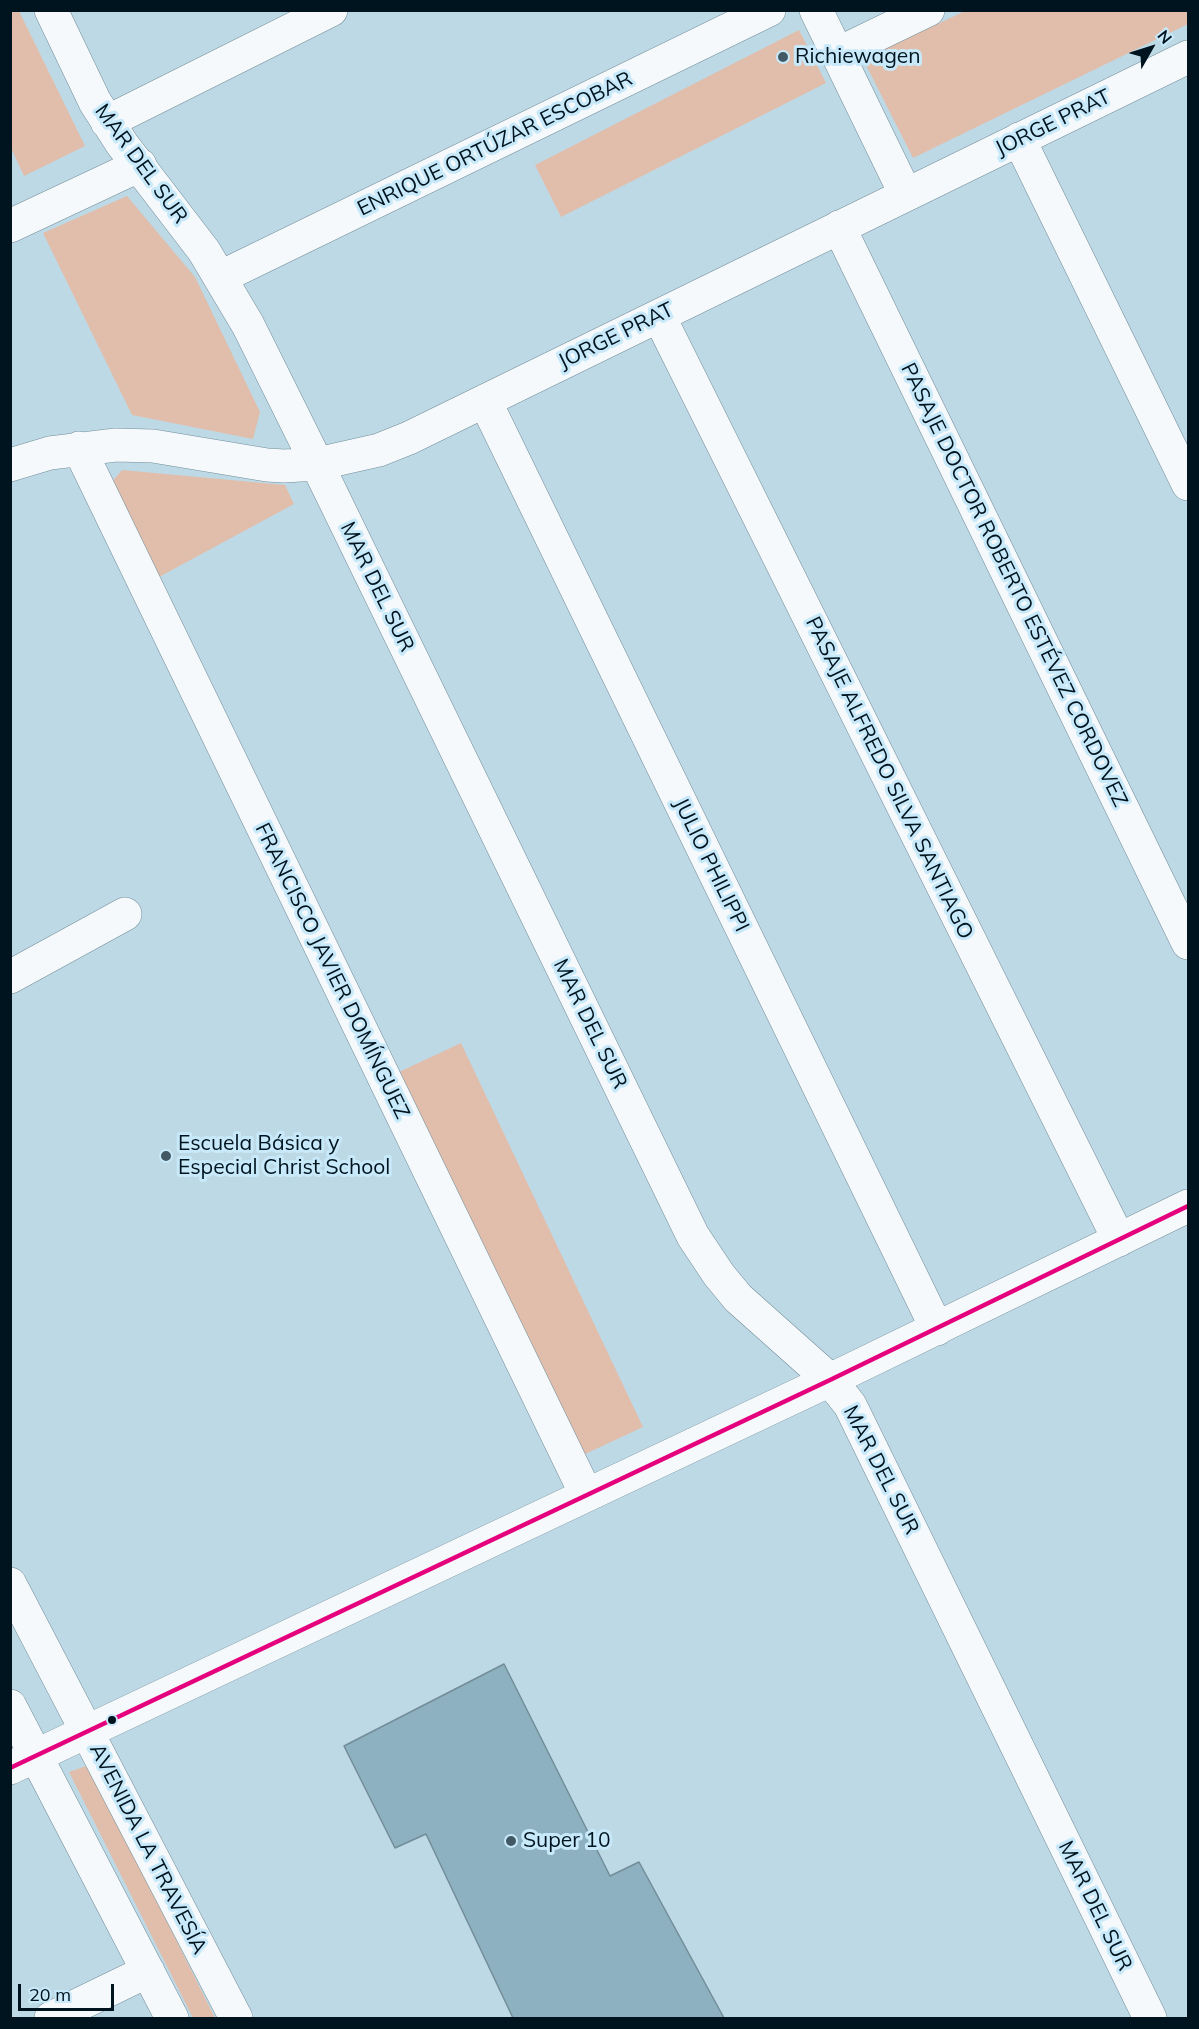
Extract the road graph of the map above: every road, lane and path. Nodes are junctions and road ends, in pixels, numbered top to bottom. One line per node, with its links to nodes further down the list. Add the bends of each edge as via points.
1 (51, 10): 8 (street, MAR DEL SUR, via 84,83)
2 (331, 10): 8 (street)
3 (769, 10): 14 (street, ENRIQUE ORTÚZAR ESCOBAR)
4 (816, 10): 6 (street)
5 (928, 10): 6 (street)
6 (837, 54): 11 (street)
7 (1188, 57): 9 (street, JORGE PRAT)
8 (107, 122): 10 (street, MAR DEL SUR)
9 (1019, 139): 11 (street, JORGE PRAT); 20 (street)
10 (140, 165): 12 (street); 14 (street, MAR DEL SUR)
11 (906, 195): 13 (street, JORGE PRAT)
12 (10, 226)
13 (839, 228): 15 (street, JORGE PRAT); 22 (street, PASAJE DOCTOR ROBERTO ESTÉVEZ CORDOVEZ)
14 (221, 277): 18 (street, MAR DEL SUR)
15 (659, 316): 16 (street, JORGE PRAT); 25 (street, PASAJE ALFREDO SILVA SANTIAGO)
16 (485, 401): 18 (street, JORGE PRAT, via 379,450); 26 (street, JULIO PHILIPPI)
17 (78, 448): 18 (street, JORGE PRAT, via 153,446 267,465); 19 (street, JORGE PRAT); 28 (street, FRANCISCO JAVIER DOMÍNGUEZ)
18 (318, 464): 27 (street, MAR DEL SUR, via 693,1236 738,1298)
19 (10, 465)
20 (1188, 484)
21 (125, 914): 23 (street)
22 (1188, 943)
23 (10, 977)
24 (1188, 1206): 25 (street)
25 (1119, 1240): 26 (street)
26 (937, 1329): 27 (street)
27 (831, 1380): 28 (street); 37 (street, MAR DEL SUR, via 850,1405)
28 (586, 1494): 31 (street)
29 (10, 1584): 31 (street, AVENIDA LA TRAVESÍA)
30 (10, 1706): 32 (street)
31 (87, 1731): 32 (street); 36 (street, AVENIDA LA TRAVESÍA)
32 (23, 1762): 33 (street)
33 (148, 1971): 34 (street); 35 (street)
34 (51, 2019)
35 (172, 2019)
36 (236, 2019)
37 (1150, 2019)

